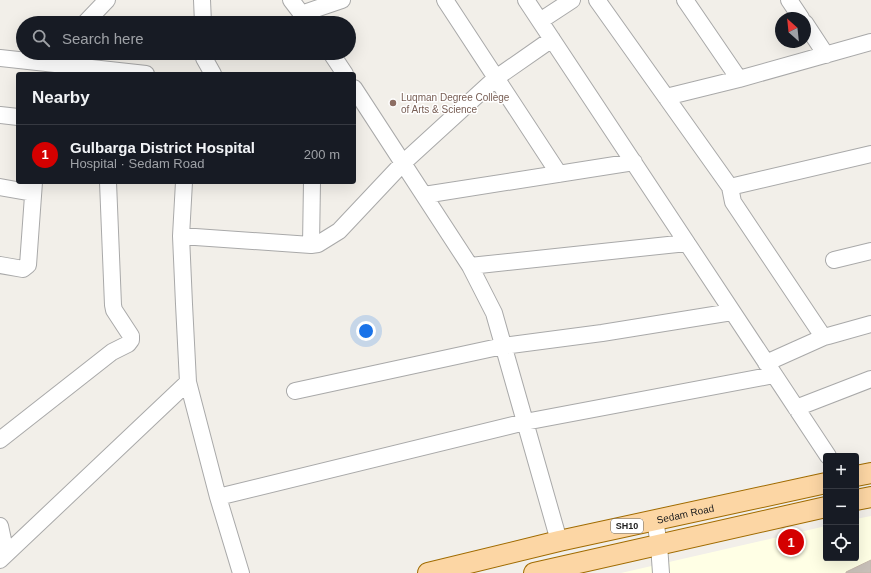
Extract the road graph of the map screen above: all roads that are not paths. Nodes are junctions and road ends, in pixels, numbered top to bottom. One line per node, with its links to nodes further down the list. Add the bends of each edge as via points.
1 (106, 0): 12 (street)
2 (202, 0): 13 (street)
3 (291, 0): 14 (street)
4 (342, 0): 15 (street)
5 (445, 0): 30 (street)
6 (526, 0): 16 (street)
7 (572, 0): 16 (street)
8 (597, 0): 33 (street)
9 (685, 0): 31 (street)
10 (789, 0): 11 (street)
11 (797, 12)
12 (91, 16)
13 (203, 16)
14 (303, 16)
15 (309, 16)
16 (540, 21): 18 (street)
17 (811, 32): 20 (street)
18 (552, 39): 30 (street); 37 (street)
19 (871, 42): 20 (street)
20 (826, 55): 31 (street)
21 (0, 58): 22 (street)
22 (16, 60)
23 (20, 60): 26 (street)
24 (205, 60): 28 (street)
25 (336, 60): 29 (street)
26 (51, 63): 27 (street)
27 (110, 72)
28 (212, 72)
29 (344, 72)
30 (496, 78): 38 (street); 39 (street)
31 (739, 79): 33 (street)
32 (356, 91): 38 (street)
33 (666, 97): 43 (street)
34 (0, 115): 35 (street)
35 (16, 117)
36 (871, 154): 43 (street)
37 (634, 162): 39 (street); 48 (street)
38 (403, 163): 46 (street); 49 (street, via 339,231 318,244)
39 (559, 174): 46 (street)
40 (108, 184): 64 (street, via 113,305 131,340)
41 (184, 184): 47 (street)
42 (312, 184): 49 (street)
43 (730, 186): 56 (street, via 733,202)
44 (0, 187): 45 (street)
45 (34, 187): 52 (street, via 28,265 23,269)
46 (424, 195): 53 (street)
47 (181, 236): 49 (street); 60 (street)
48 (687, 243): 53 (street); 54 (street)
49 (311, 245)
50 (871, 251): 51 (street)
51 (834, 260)
52 (0, 265)
53 (470, 266): 57 (street, via 494,313)
54 (732, 312): 57 (street); 58 (street)
55 (871, 324): 56 (street)
56 (824, 337): 58 (street)
57 (503, 346): 61 (street); 63 (street)
58 (770, 369): 62 (street); 63 (street)
59 (871, 379): 62 (street)
60 (188, 382): 69 (street); 77 (street)
61 (296, 392)
62 (796, 408): 65 (street)
63 (525, 422): 69 (street); 75 (street)
64 (0, 440)
65 (826, 453)
66 (871, 473): 67 (main road)
67 (859, 475)
68 (823, 484): 73 (main road, Sedam Road / SH10)
69 (218, 496): 78 (street)
70 (871, 497): 71 (main road)
71 (859, 499)
72 (823, 508): 76 (main road, SH10)
73 (655, 520): 75 (main road, Sedam Road / SH10); 76 (street)
74 (0, 526): 77 (street)
75 (559, 541): 79 (main road, Sedam Road / SH10)
76 (659, 544): 80 (main road, SH10); 81 (street)
77 (3, 557)
78 (241, 573)
79 (428, 573)
80 (534, 573)
81 (661, 573)

